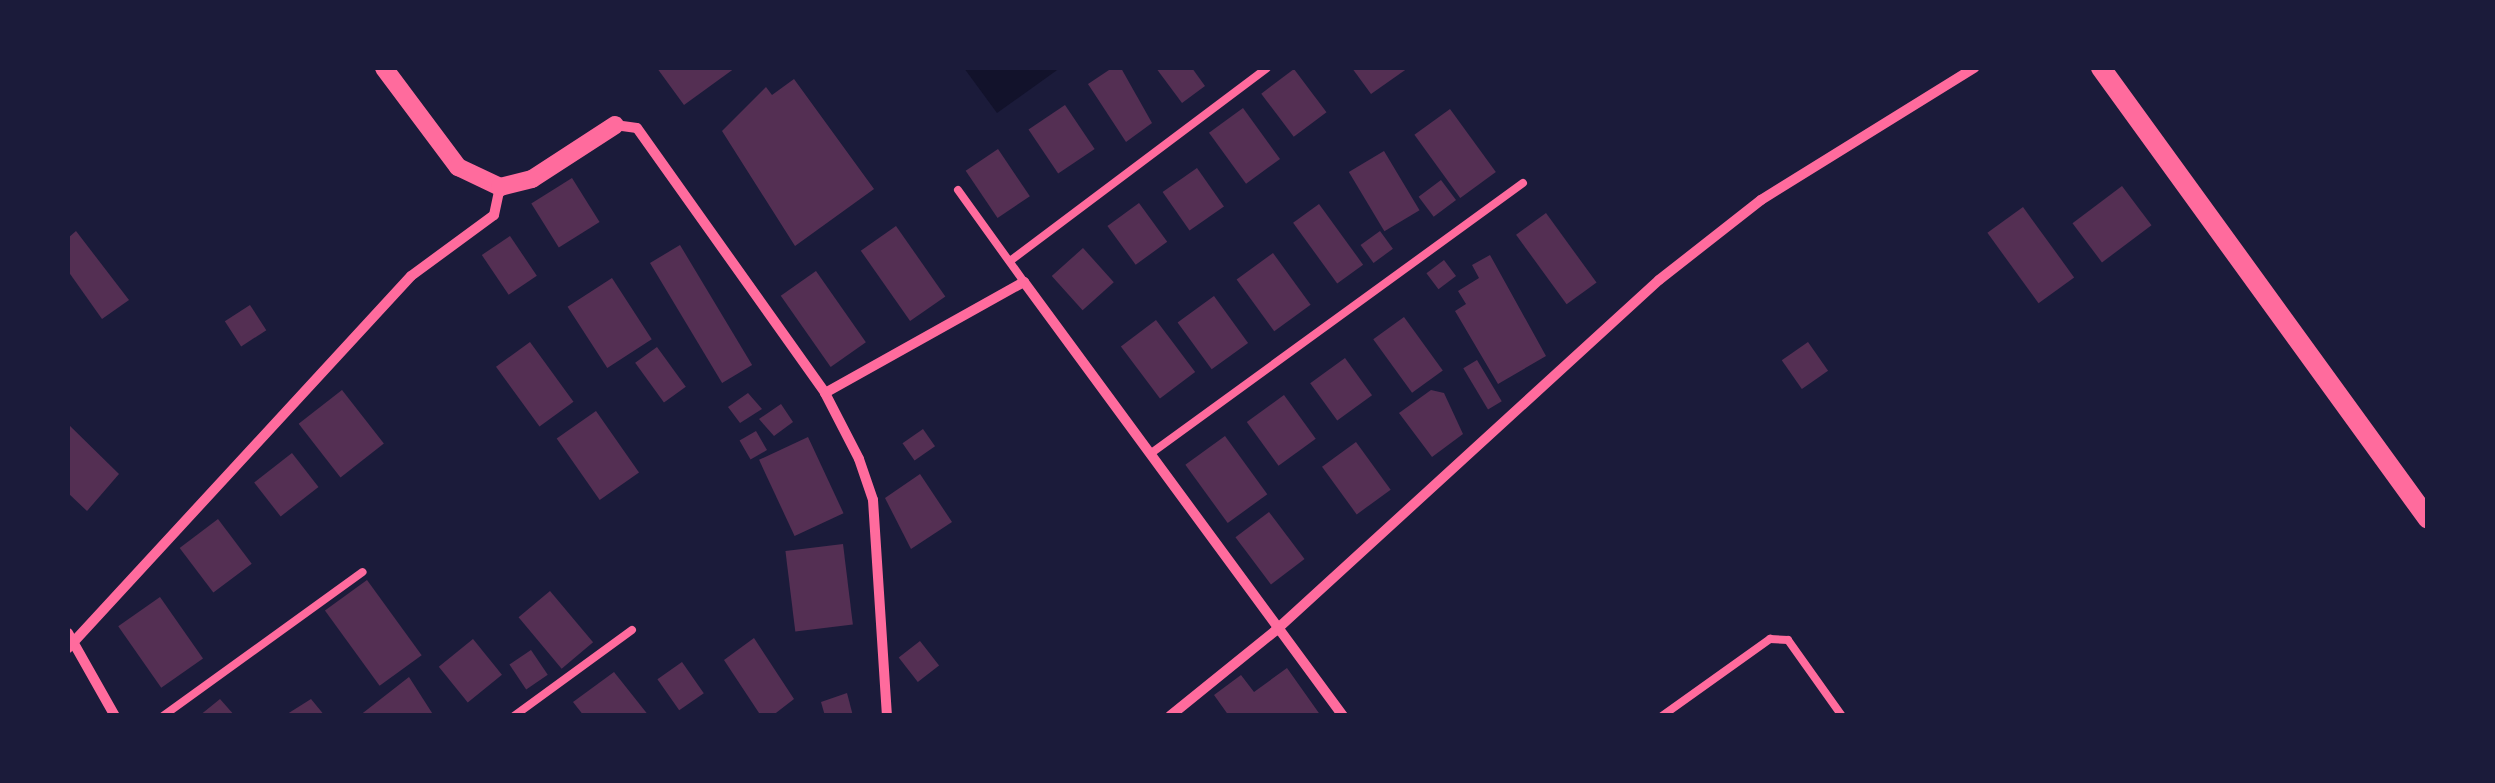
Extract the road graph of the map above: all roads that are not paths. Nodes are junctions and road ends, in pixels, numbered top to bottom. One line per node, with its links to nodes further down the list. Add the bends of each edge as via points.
1 (384, 68): 7 (street, via 458,167)
2 (1267, 68): 9 (lane)
3 (1974, 68): 16 (street, via 1761,200 1659,280)
4 (2101, 68): 13 (main road)
5 (615, 125): 7 (street, via 532,179); 11 (street, via 637,128)
6 (1523, 183): 12 (lane)
7 (500, 187): 17 (street, via 494,215 411,276)
8 (958, 190): 9 (lane)
9 (1010, 261): 10 (lane)
10 (1024, 282): 11 (street); 12 (street)
11 (825, 393): 21 (street, via 874,500)
12 (1150, 454): 16 (street)
13 (2428, 519)
14 (363, 572): 19 (lane)
15 (632, 630): 20 (lane)
16 (1275, 631): 22 (street); 23 (street)
17 (70, 641): 18 (street)
18 (115, 716)
19 (163, 716)
20 (514, 716)
21 (888, 716)
22 (1170, 716)
23 (1343, 716)
24 (1662, 716): 25 (lane, via 1770,639 1788,640)
25 (1842, 716)

